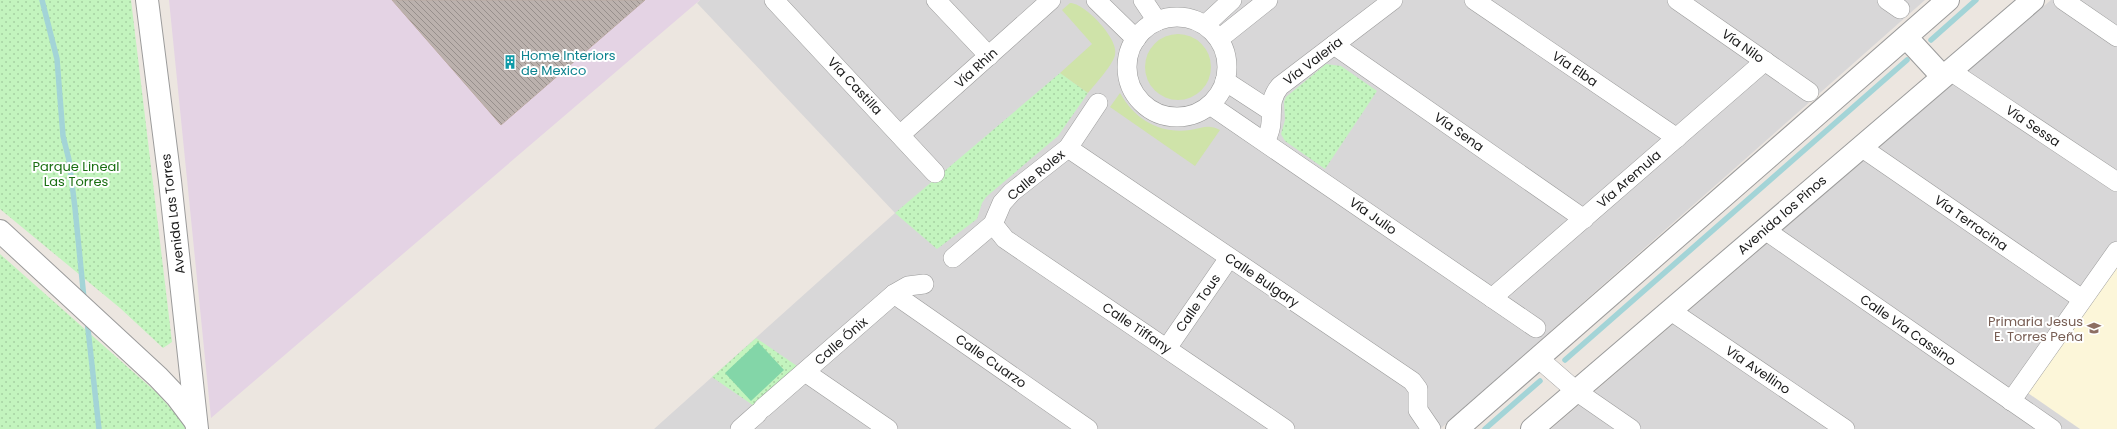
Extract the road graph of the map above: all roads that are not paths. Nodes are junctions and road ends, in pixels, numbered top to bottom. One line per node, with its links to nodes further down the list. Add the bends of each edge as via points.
1 (147, 0): 52 (street, Avenida Las Torres)
2 (774, 0): 30 (street, Vía Castilla)
3 (936, 0): 22 (street)
4 (1051, 0): 22 (street, Vía Rhin)
5 (1096, 0): 19 (street)
6 (1143, 0): 15 (street)
7 (1232, 0): 16 (street)
8 (1393, 0): 21 (street, Vía Valeria)
9 (1474, 0): 31 (street, Vía Elba)
10 (1677, 0): 23 (street, Vía Nilo)
11 (1948, 0): 17 (street)
12 (2033, 0): 24 (street, Avenida los Pinos)
13 (2063, 0): 18 (street)
14 (1259, 3): 20 (street)
15 (1157, 21): 16 (street, via 1173,17 1190,19); 19 (street, via 1145,28)
16 (1205, 25): 20 (street)
17 (1906, 37): 24 (street); 51 (street)
18 (2117, 37)
19 (1136, 39): 28 (street, via 1129,54 1131,85 1139,98 1151,109 1165,115 1181,117 1196,113)
20 (1219, 39): 25 (street, via 1228,67)
21 (1334, 45): 29 (street, Vía Valeria, via 1280,86 1273,97); 37 (street, Vía Sena)
22 (989, 56): 30 (street, Vía Rhin)
23 (1765, 61): 26 (street, Vía Nilo); 31 (street, Vía Aremula)
24 (1946, 73): 33 (street, Avenida los Pinos); 36 (street, Vía Sessa)
25 (1225, 81): 28 (street); 29 (street)
26 (1809, 92)
27 (1098, 103): 34 (street, Calle Rolex)
28 (1210, 105): 32 (street, Vía Julio)
29 (1271, 111): 32 (street, Vía Valeria, via 1272,126)
30 (900, 135): 35 (street, Vía Castilla)
31 (1677, 138): 37 (street, Vía Aremula)
32 (1265, 141): 46 (street, Vía Julio)
33 (1861, 147): 39 (street, Avenida los Pinos); 47 (street, Vía Terracina)
34 (1068, 148): 38 (street, Calle Rolex, via 1012,192 1002,203); 43 (street, Calle Bulgary)
35 (936, 173)
36 (2117, 182)
37 (1584, 219): 46 (street, Vía Aremula)
38 (993, 224): 42 (street, Calle Rolex); 50 (street, Calle Tiffany, via 1005,239)
39 (1765, 230): 48 (street, Avenida los Pinos); 56 (street, Calle Vía Cassino)
40 (0, 231): 54 (street)
41 (2117, 251): 47 (street)
42 (953, 258)
43 (1229, 258): 50 (street, Calle Tous); 62 (street, Calle Bulgary, via 1412,381 1419,392 1418,410)
44 (924, 284): 45 (street, Calle Ónix, via 908,286)
45 (894, 294): 53 (street, Calle Ónix); 60 (street, Calle Cuarzo)
46 (1492, 298): 49 (street, Vía Julio)
47 (2082, 299): 56 (street)
48 (1671, 311): 55 (street, Avenida los Pinos); 66 (street, Vía Avellino)
49 (1536, 328)
50 (1167, 348): 61 (street, Calle Tiffany)
51 (1538, 358): 55 (street); 63 (street)
52 (190, 370): 54 (street, via 177,376); 57 (street, Avenida Las Torres)
53 (805, 372): 58 (street, Calle Ónix); 59 (street)
54 (158, 377): 57 (street, via 177,397)
55 (1576, 391): 64 (street, Avenida los Pinos); 65 (street)
56 (2011, 401): 67 (street, Calle Vía Cassino)
57 (196, 425)
58 (740, 429)
59 (888, 429)
60 (1088, 429)
61 (1285, 429)
62 (1431, 429)
63 (1457, 429)
64 (1532, 429)
65 (1631, 429)
66 (1845, 429)
67 (2052, 429)

